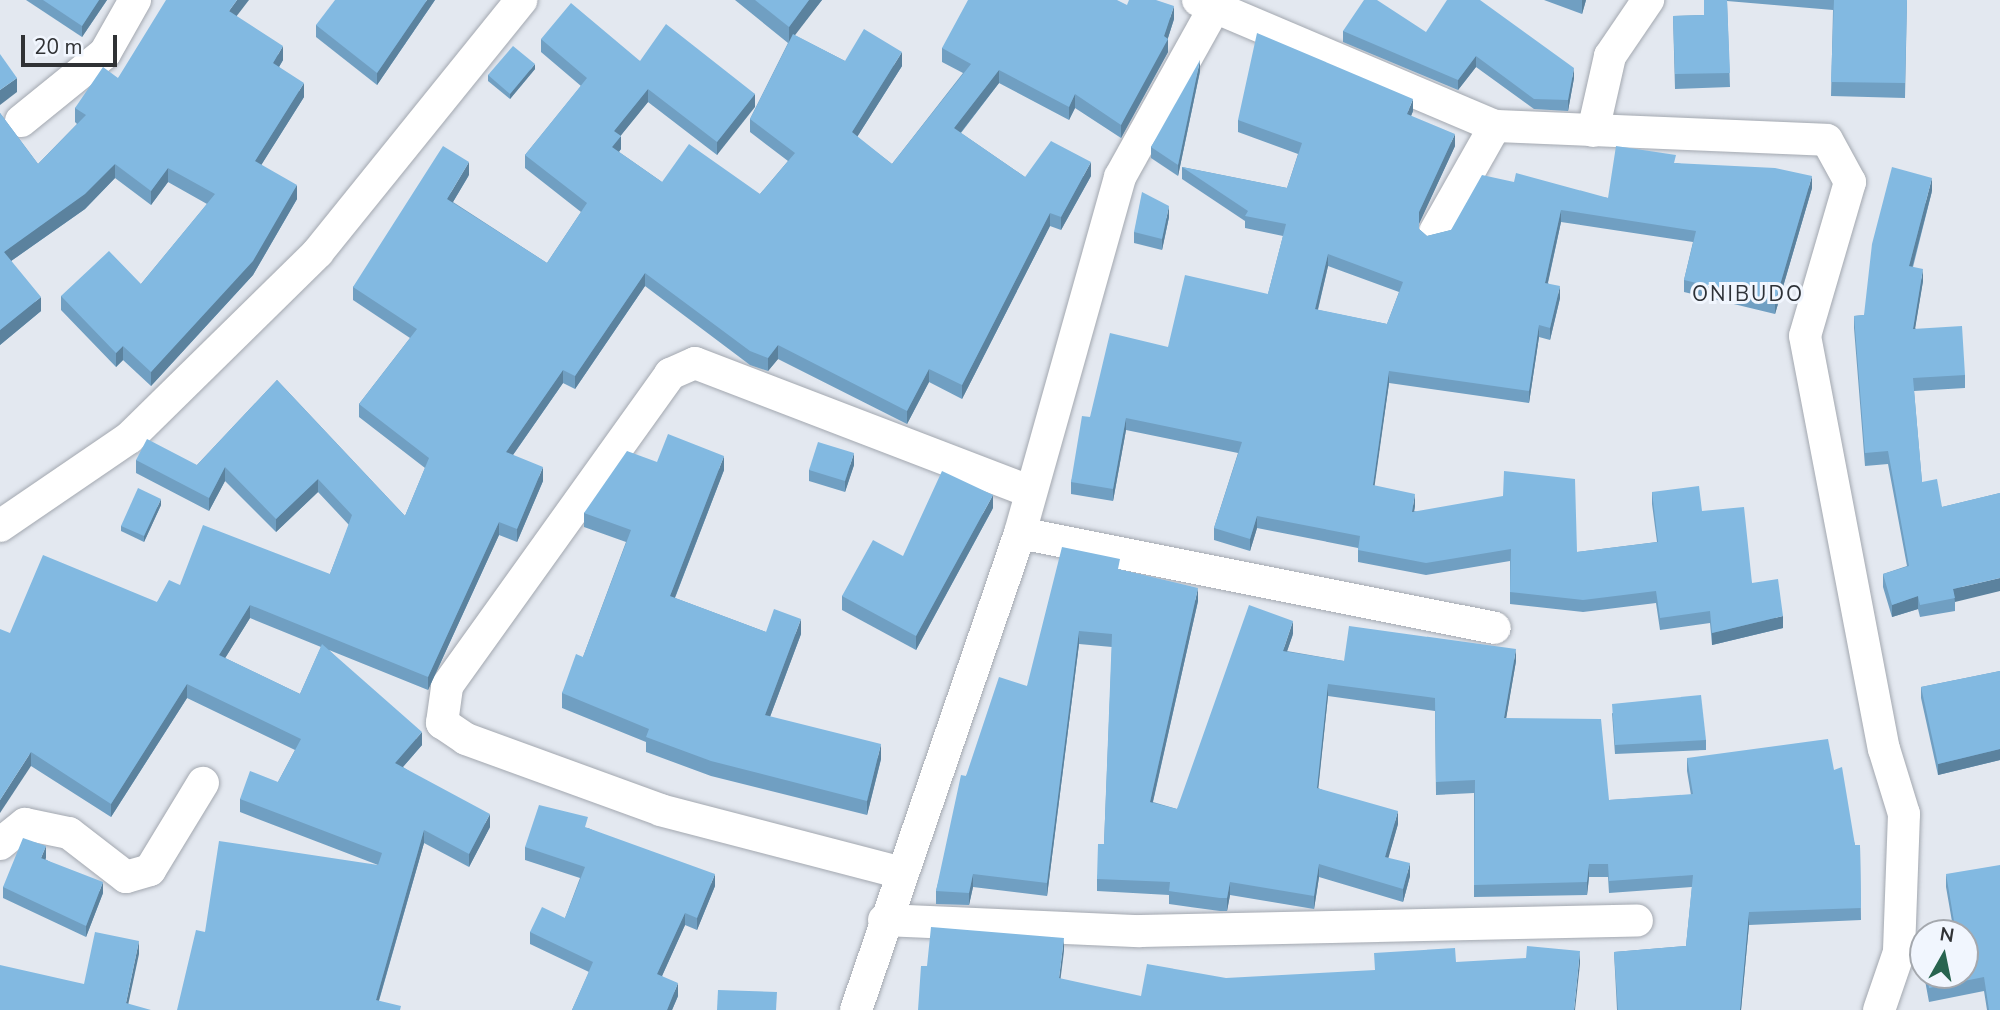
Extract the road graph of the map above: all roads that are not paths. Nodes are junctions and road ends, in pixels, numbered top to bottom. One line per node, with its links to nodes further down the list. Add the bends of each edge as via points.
1 (135, 0): 5 (street, via 105,53)
2 (521, 0): 10 (street, via 318,251 129,438)
3 (1648, 0): 7 (street, via 1610,57)
4 (1206, 4): 6 (street); 9 (street, via 1120,177)
5 (20, 121)
6 (1494, 126): 7 (street); 8 (street)
7 (1593, 131): 19 (street, via 1827,140 1850,182 1805,336 1884,749 1904,814 1899,952)
8 (1435, 232)
9 (1029, 491): 11 (street); 15 (street, via 695,363 670,374 447,686 442,723 466,739 661,810)
10 (0, 526)
11 (1020, 533): 12 (street); 15 (street)
12 (1495, 628)
13 (203, 783): 14 (street, via 150,870 126,877 69,834 26,824)
14 (0, 844)
15 (902, 873): 16 (street)
16 (884, 920): 17 (street, via 1140,931); 18 (street)
17 (1637, 921)
18 (856, 1010)
19 (1879, 1010)

